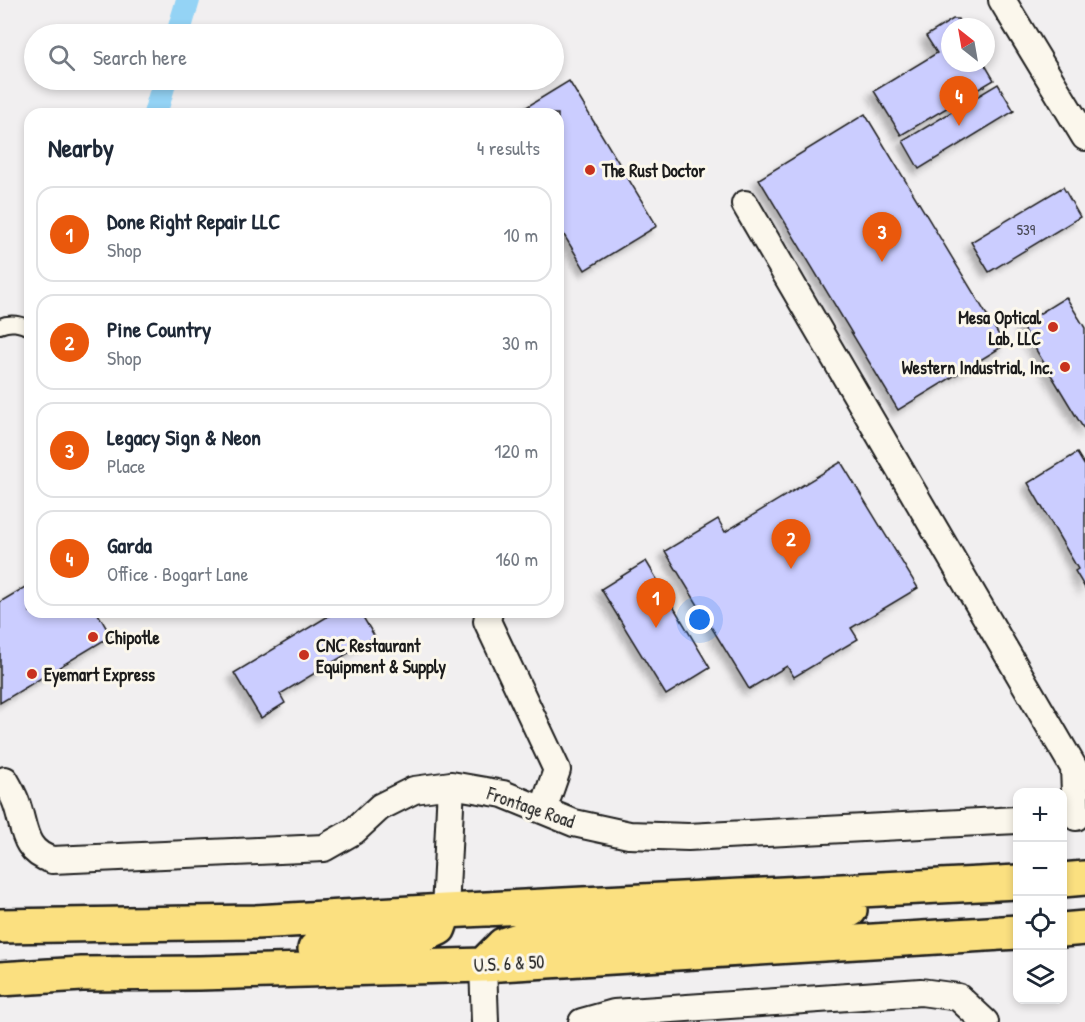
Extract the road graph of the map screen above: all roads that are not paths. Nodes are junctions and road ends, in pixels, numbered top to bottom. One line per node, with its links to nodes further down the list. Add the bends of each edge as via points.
1 (1002, 0): 2 (street)
2 (1085, 137)
3 (745, 204): 10 (street, via 1074,768)
4 (0, 326): 5 (lane)
5 (24, 326)
6 (486, 618): 9 (street, via 557,770)
7 (5, 780): 8 (street, Frontage Road, via 16,800 29,843 52,860 324,848 354,831 380,807 414,790)
8 (451, 785): 9 (street, Frontage Road, via 503,794); 16 (street)
9 (543, 810): 11 (street, Frontage Road, via 574,823 629,835 688,837)
10 (1075, 818)
11 (1013, 820)
12 (1085, 878): 13 (highway)
13 (1067, 880)
14 (1013, 882): 15 (highway)
15 (940, 887): 16 (highway); 21 (highway, via 840,913 771,921 549,930 503,945)
16 (446, 910): 17 (highway, via 256,921); 22 (highway, via 439,928 418,938 258,952)
17 (0, 926)
18 (1085, 928): 19 (highway)
19 (1067, 930)
20 (1013, 932): 21 (highway, U.S. 6 & 50)
21 (483, 965): 22 (highway, U.S. 6 & 50); 24 (street)
22 (199, 973): 23 (highway, U.S. 6 & 50, via 82,974)
23 (0, 980)
24 (485, 1022)
25 (582, 1022): 26 (street, via 614,1012 921,992 958,997)
26 (984, 1022)

